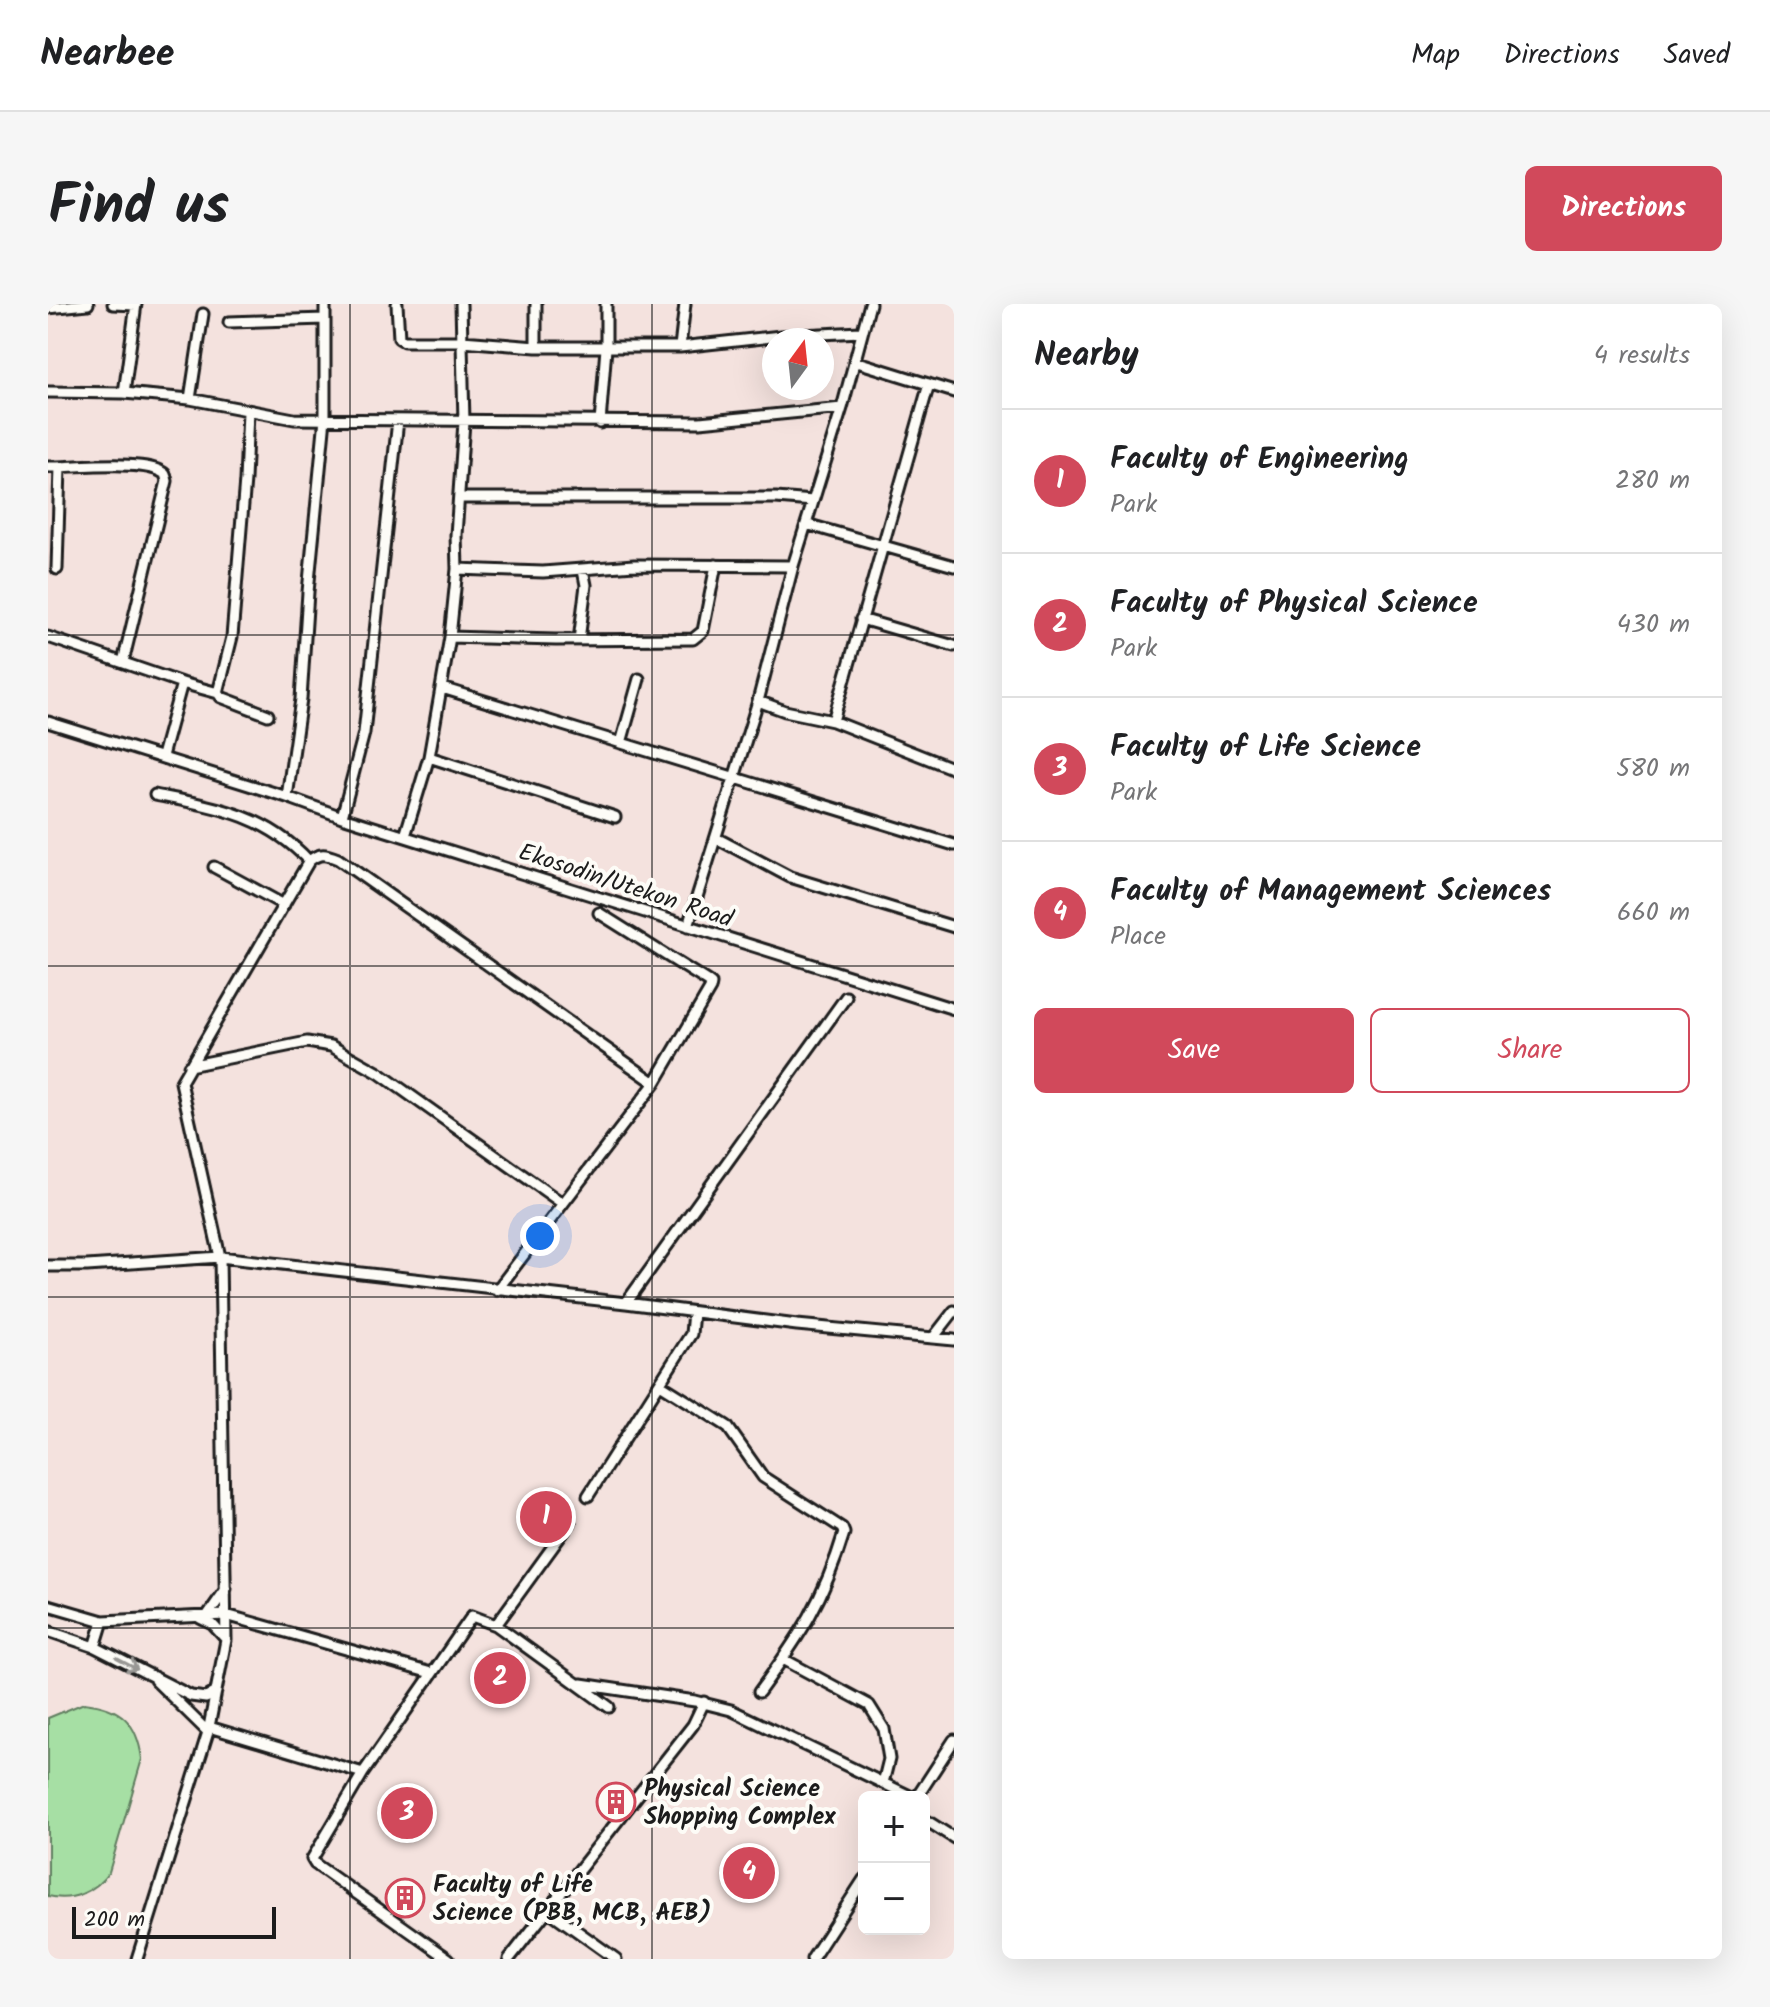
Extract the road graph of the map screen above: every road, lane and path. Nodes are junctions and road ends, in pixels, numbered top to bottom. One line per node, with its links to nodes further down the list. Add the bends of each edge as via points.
1 (88, 304): 11 (street)
2 (113, 304): 3 (street)
3 (136, 304): 24 (street)
4 (325, 304): 13 (street)
5 (397, 304): 16 (street, via 399,338 404,341)
6 (461, 304): 16 (street)
7 (536, 304): 17 (street)
8 (606, 304): 19 (street)
9 (685, 304): 18 (street)
10 (870, 304): 15 (street)
11 (48, 308)
12 (203, 314): 25 (street)
13 (325, 319): 14 (street); 28 (street)
14 (229, 322)
15 (861, 332): 18 (street); 20 (street)
16 (462, 341): 17 (street); 30 (street)
17 (536, 347): 19 (street)
18 (680, 347): 19 (street)
19 (606, 348): 31 (street)
20 (854, 361): 21 (street); 26 (street)
21 (929, 384): 23 (street); 37 (street)
22 (48, 392): 24 (street)
23 (954, 392)
24 (124, 393): 25 (street)
25 (190, 399): 27 (street)
26 (842, 408): 31 (street, via 700,422); 35 (street)
27 (248, 412): 28 (street); 53 (street, via 232,637)
28 (325, 418): 29 (street); 64 (street, via 301,699)
29 (398, 420): 30 (street); 65 (street, via 364,733)
30 (464, 422): 31 (street); 34 (street)
31 (600, 423)
32 (48, 467): 33 (street)
33 (60, 467): 41 (street); 49 (street, via 139,467 166,475)
34 (459, 498): 35 (street); 42 (street)
35 (813, 501): 36 (street)
36 (806, 524): 37 (street); 39 (street)
37 (881, 545): 40 (street); 44 (street)
38 (716, 565): 39 (street); 43 (street); 47 (street, via 699,636)
39 (793, 566): 54 (street)
40 (954, 566)
41 (57, 569)
42 (457, 569): 43 (street); 46 (street)
43 (583, 570): 47 (street)
44 (861, 619): 48 (street); 56 (street)
45 (48, 637): 49 (street)
46 (450, 637): 47 (street); 52 (street)
47 (579, 640)
48 (954, 646)
49 (123, 662): 51 (street)
50 (639, 679): 58 (street)
51 (182, 683): 53 (street); 59 (street)
52 (442, 688): 58 (street); 60 (street)
53 (218, 693): 55 (street)
54 (758, 701): 56 (street); 62 (street)
55 (268, 715)
56 (833, 721): 61 (street)
57 (48, 722): 59 (street, Ekosodin/Utekon Road)
58 (621, 743): 62 (street)
59 (162, 756): 64 (street, Ekosodin/Utekon Road)
60 (429, 757): 66 (street); 67 (street)
61 (954, 769)
62 (734, 777): 68 (street); 69 (street)
63 (155, 795): 70 (street, via 232,811 262,823)
64 (287, 797): 65 (street, Ekosodin/Utekon Road)
65 (342, 817): 67 (street, Ekosodin/Utekon Road)
66 (615, 817)
67 (405, 836): 74 (street, Ekosodin/Utekon Road)
68 (716, 838): 74 (street); 75 (street, via 790,877)
69 (954, 845)
70 (309, 861): 72 (street); 79 (street, via 325,854 338,859)
71 (214, 867): 72 (street)
72 (284, 905): 78 (street)
73 (599, 913): 79 (street, via 711,984)
74 (688, 926): 77 (street, Ekosodin/Utekon Road)
75 (954, 927)
76 (846, 997): 84 (street)
77 (954, 1009)
78 (189, 1066): 80 (street, via 307,1042 331,1046 379,1073); 81 (street, via 181,1090)
79 (655, 1083): 80 (street)
80 (562, 1203): 83 (street)
81 (220, 1257): 82 (street); 83 (street); 92 (street)
82 (48, 1266)
83 (497, 1290): 84 (street)
84 (626, 1303): 86 (street)
85 (954, 1311): 87 (street)
86 (693, 1312): 87 (street); 89 (street, via 691,1334)
87 (933, 1338): 88 (street)
88 (954, 1340)
89 (660, 1384): 90 (street); 101 (street, via 727,1426 763,1477 842,1528 827,1585)
90 (588, 1496)
91 (570, 1523): 97 (street)
92 (226, 1589): 94 (street); 95 (street)
93 (48, 1605): 96 (street)
94 (226, 1615): 95 (street); 99 (street); 102 (street)
95 (203, 1617): 96 (street); 99 (street)
96 (103, 1621): 100 (street)
97 (496, 1625): 102 (street, via 472,1616); 104 (street)
98 (48, 1631): 100 (street)
99 (226, 1640): 105 (street)
100 (95, 1647): 103 (street, one-way to 103)
101 (783, 1659): 106 (street); 112 (street, via 869,1705 884,1729 889,1759)
102 (431, 1673): 111 (street)
103 (154, 1678): 105 (street, via 198,1699); 109 (street)
104 (577, 1684): 107 (street); 108 (street)
105 (216, 1692): 109 (street)
106 (759, 1692)
107 (704, 1702): 112 (street); 118 (street, via 693,1725)
108 (609, 1707)
109 (208, 1730): 111 (street); 119 (street)
110 (954, 1740): 114 (street)
111 (363, 1773): 120 (street, via 312,1859)
112 (883, 1783): 113 (street)
113 (901, 1791)
114 (919, 1791)
115 (930, 1823): 116 (street)
116 (954, 1838)
117 (858, 1888): 123 (street)
118 (549, 1911): 121 (street); 122 (street)
119 (137, 1959)
120 (449, 1959)
121 (509, 1959)
122 (616, 1959)
123 (812, 1959)

